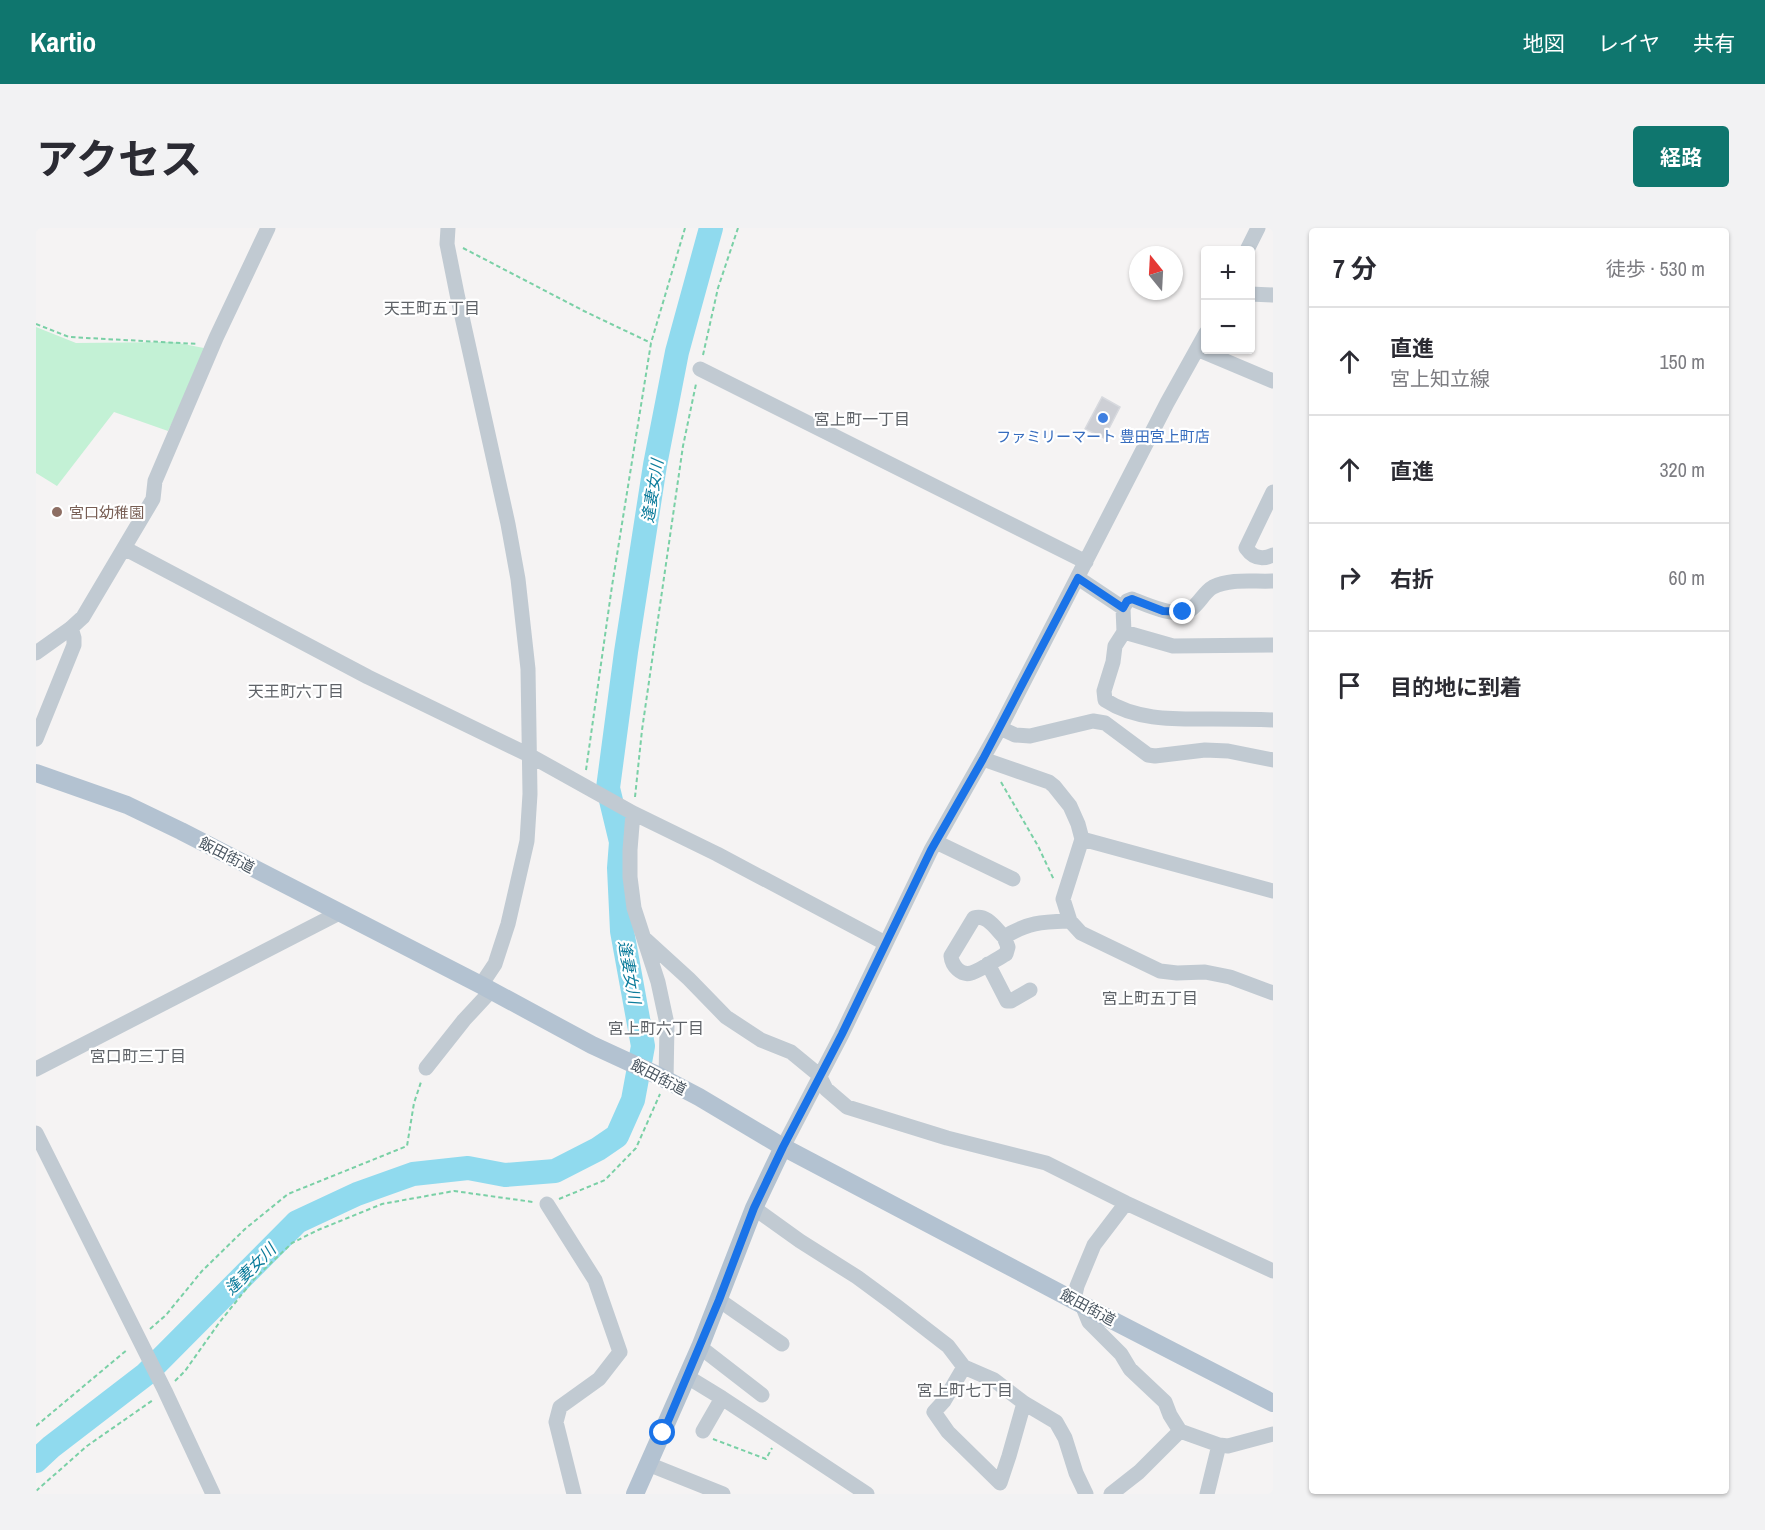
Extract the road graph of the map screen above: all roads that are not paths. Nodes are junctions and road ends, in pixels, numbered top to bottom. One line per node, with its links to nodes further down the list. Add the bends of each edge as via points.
1 (268, 228): 12 (street, via 213,344 155,481 153,499)
2 (448, 228): 25 (street, via 447,244 518,579 528,669)
3 (1258, 228): 4 (street)
4 (1249, 246)
5 (1255, 294): 6 (street)
6 (1273, 295)
7 (1201, 342): 8 (street)
8 (1197, 349): 10 (street); 14 (street)
9 (700, 369): 14 (street)
10 (1273, 381)
11 (1273, 492): 13 (street, via 1246,548 1251,555)
12 (124, 548): 18 (street, via 83,617); 25 (street, via 368,677)
13 (1273, 555)
14 (1086, 562): 15 (street)
15 (1078, 578): 17 (street); 23 (street)
16 (1273, 581): 17 (street, via 1233,581 1212,588 1183,612 1163,611 1132,599)
17 (1123, 608): 19 (street)
18 (71, 628): 21 (street); 24 (street, via 74,645)
19 (1124, 632): 20 (street, via 1173,645); 22 (street, via 1115,646 1104,691 1105,700 1112,705 1164,719)
20 (1273, 645)
21 (36, 652)
22 (1273, 720)
23 (1000, 728): 26 (street); 27 (street, via 1030,736 1094,721 1105,723 1148,755 1205,750)
24 (36, 739)
25 (529, 754): 29 (street); 40 (street, via 527,841 508,924)
26 (983, 759): 30 (street, via 1054,786 1075,815); 31 (street)
27 (1273, 760)
28 (36, 773): 34 (main road, 飯田街道, via 127,805)
29 (630, 811): 37 (street, via 630,877 634,908); 38 (street)
30 (1082, 839): 33 (street); 35 (street, via 1063,898)
31 (936, 842): 32 (street); 38 (street)
32 (1013, 879)
33 (1273, 891)
34 (339, 913): 40 (main road, 飯田街道); 44 (street)
35 (1070, 921): 36 (street, via 1037,922); 42 (street, via 1081,933 1160,971 1205,972)
36 (1004, 937): 39 (street, via 1006,954); 39 (street, via 985,918 974,918 951,956 957,969 969,974)
37 (644, 938): 45 (street, via 735,1024 791,1052); 46 (street, via 667,1024)
38 (885, 943): 45 (street)
39 (988, 964): 41 (street, via 1007,1001)
40 (486, 988): 43 (street); 46 (main road, 飯田街道)
41 (1030, 990)
42 (1273, 993)
43 (426, 1068)
44 (36, 1069)
45 (819, 1075): 48 (street); 49 (street, via 826,1089 847,1107 1046,1163)
46 (662, 1078): 48 (main road, 飯田街道)
47 (36, 1133): 68 (street)
48 (783, 1147): 51 (main road); 54 (main road, 飯田街道)
49 (1126, 1203): 52 (street); 54 (street, via 1094,1245 1077,1286)
50 (547, 1204): 69 (street, via 595,1280 620,1352 599,1379 560,1407 556,1422)
51 (754, 1208): 53 (main road); 57 (street, via 857,1276 948,1346)
52 (1273, 1272)
53 (719, 1300): 55 (street); 56 (main road)
54 (1078, 1302): 62 (main road, 飯田街道); 63 (street, via 1089,1322 1165,1402)
55 (782, 1344)
56 (700, 1347): 58 (main road); 59 (street)
57 (964, 1367): 61 (street, via 994,1380); 61 (street, via 933,1412 1000,1483)
58 (686, 1376): 60 (street); 67 (main road)
59 (762, 1395)
60 (722, 1398): 64 (street); 72 (street)
61 (1024, 1403): 73 (street, via 1056,1422)
62 (1273, 1403)
63 (1180, 1431): 66 (street); 74 (street)
64 (706, 1434)
65 (1269, 1440): 66 (street)
66 (1220, 1445): 75 (street)
67 (648, 1464): 70 (main road); 71 (street)
68 (213, 1494)
69 (574, 1494)
70 (635, 1494)
71 (723, 1494)
72 (867, 1494)
73 (1086, 1494)
74 (1111, 1494)
75 (1207, 1494)

